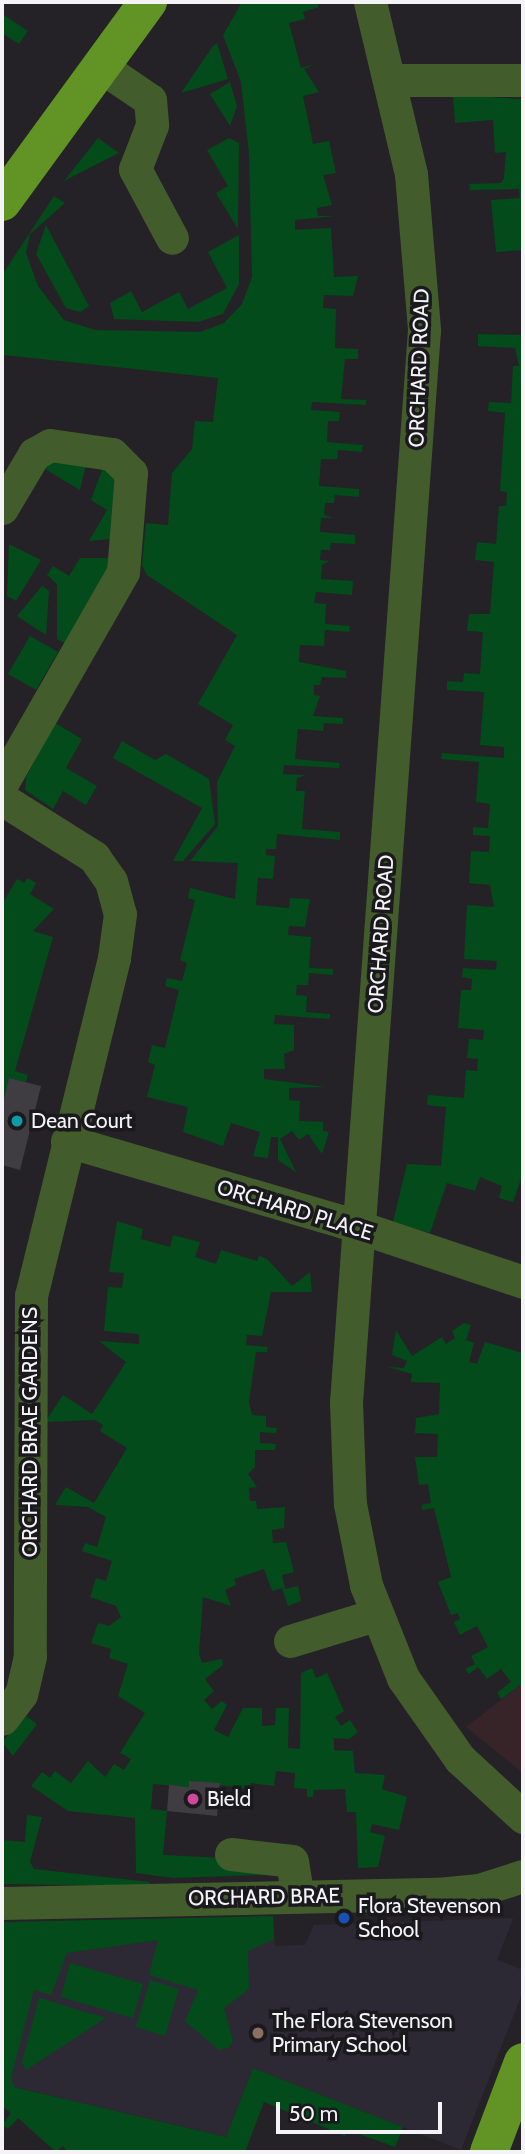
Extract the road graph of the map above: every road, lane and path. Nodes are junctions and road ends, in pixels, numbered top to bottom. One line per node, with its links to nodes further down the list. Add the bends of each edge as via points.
1 (148, 2): 3 (main road)
2 (370, 2): 4 (street, ORCHARD ROAD)
3 (103, 68): 6 (main road); 7 (street, via 150,100 153,120 135,169)
4 (390, 80): 5 (street); 12 (street, ORCHARD ROAD, via 418,222 424,330)
5 (523, 80)
6 (2, 202)
7 (172, 237)
8 (2, 508): 9 (street, via 34,454 50,445 117,456 131,473 123,572)
9 (2, 783)
10 (2, 799): 11 (street, ORCHARD BRAE GARDENS, via 79,844 104,869 117,897 114,958)
11 (67, 1141): 12 (street, ORCHARD PLACE); 16 (street, ORCHARD BRAE GARDENS, via 39,1246 27,1343 30,1656 20,1694)
12 (360, 1229): 13 (street, ORCHARD PLACE); 14 (street, ORCHARD ROAD, via 346,1457 357,1544)
13 (523, 1282)
14 (375, 1615): 15 (street); 17 (street, ORCHARD ROAD, via 403,1678 435,1728 476,1776)
15 (290, 1641)
16 (2, 1719)
17 (523, 1816)
18 (231, 1854): 20 (street, via 292,1861)
19 (523, 1876): 20 (street, ORCHARD BRAE, via 479,1890)
20 (298, 1897): 21 (street, ORCHARD BRAE)
21 (2, 1903)
22 (523, 2062): 23 (main road)
23 (489, 2152)

